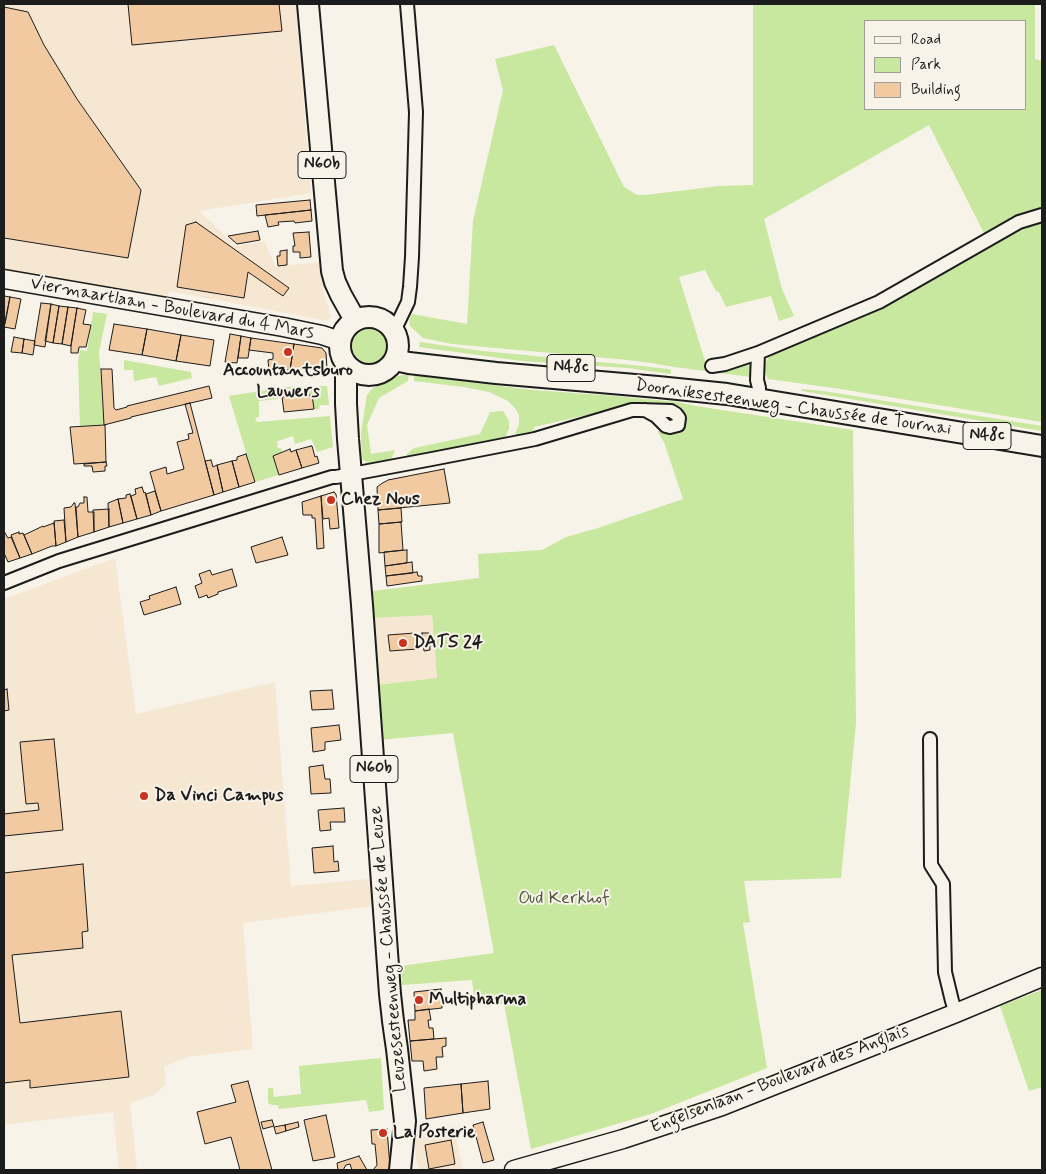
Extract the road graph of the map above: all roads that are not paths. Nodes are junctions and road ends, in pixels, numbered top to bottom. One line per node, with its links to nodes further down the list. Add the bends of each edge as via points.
1 (308, 4): 5 (main road, N60b, via 332,271)
2 (407, 4): 7 (street, via 416,112 411,272 408,302)
3 (1042, 215): 8 (street, via 1019,222 879,302)
4 (4, 280): 6 (main road, Viermaartlaan - Boulevard du 4 Mars, via 283,327)
5 (355, 320): 6 (main road); 7 (main road, via 374,317 385,322)
6 (340, 341): 9 (main road, N60b)
7 (396, 346): 11 (main road, via 389,367); 12 (main road, Doorniksesteenweg - Chaussée de Tournai / N48c, via 502,362 666,376)
8 (758, 353): 10 (street); 12 (street)
9 (346, 364): 11 (main road, via 358,373); 14 (main road, Leuzesesteenweg - Chaussée de Leuze / N60b)
10 (712, 366)
11 (369, 375): 14 (main road, Leuzesesteenweg - Chaussée de Leuze / N60b, via 360,384)
12 (759, 394): 15 (main road, Doorniksesteenweg - Chaussée de Tournai / N48c); 16 (main road, Doorniksesteenweg - Chaussée de Tournai / N48c)
13 (645, 410): 17 (street, via 632,410 535,439)
14 (347, 417): 17 (main road, Leuzesesteenweg - Chaussée de Leuze / N60b)
15 (1042, 435)
16 (1042, 446)
17 (352, 474): 18 (street, via 332,477 59,561); 22 (main road, Leuzesesteenweg - Chaussée de Leuze / N60b, via 390,994)
18 (4, 583)
19 (930, 739): 21 (street, via 931,865 943,884 945,972)
20 (1042, 977): 21 (main road, Engelsenlaan - Boulevard des Anglais)
21 (956, 1013): 25 (main road, Engelsenlaan - Boulevard des Anglais, via 722,1106)
22 (405, 1121): 23 (main road, Leuzesesteenweg - Chaussée de Leuze / N60b); 24 (main road, Leuzesesteenweg - Chaussée de Leuze / N60b, via 410,1136)
23 (400, 1170)
24 (412, 1170)
25 (514, 1170)

